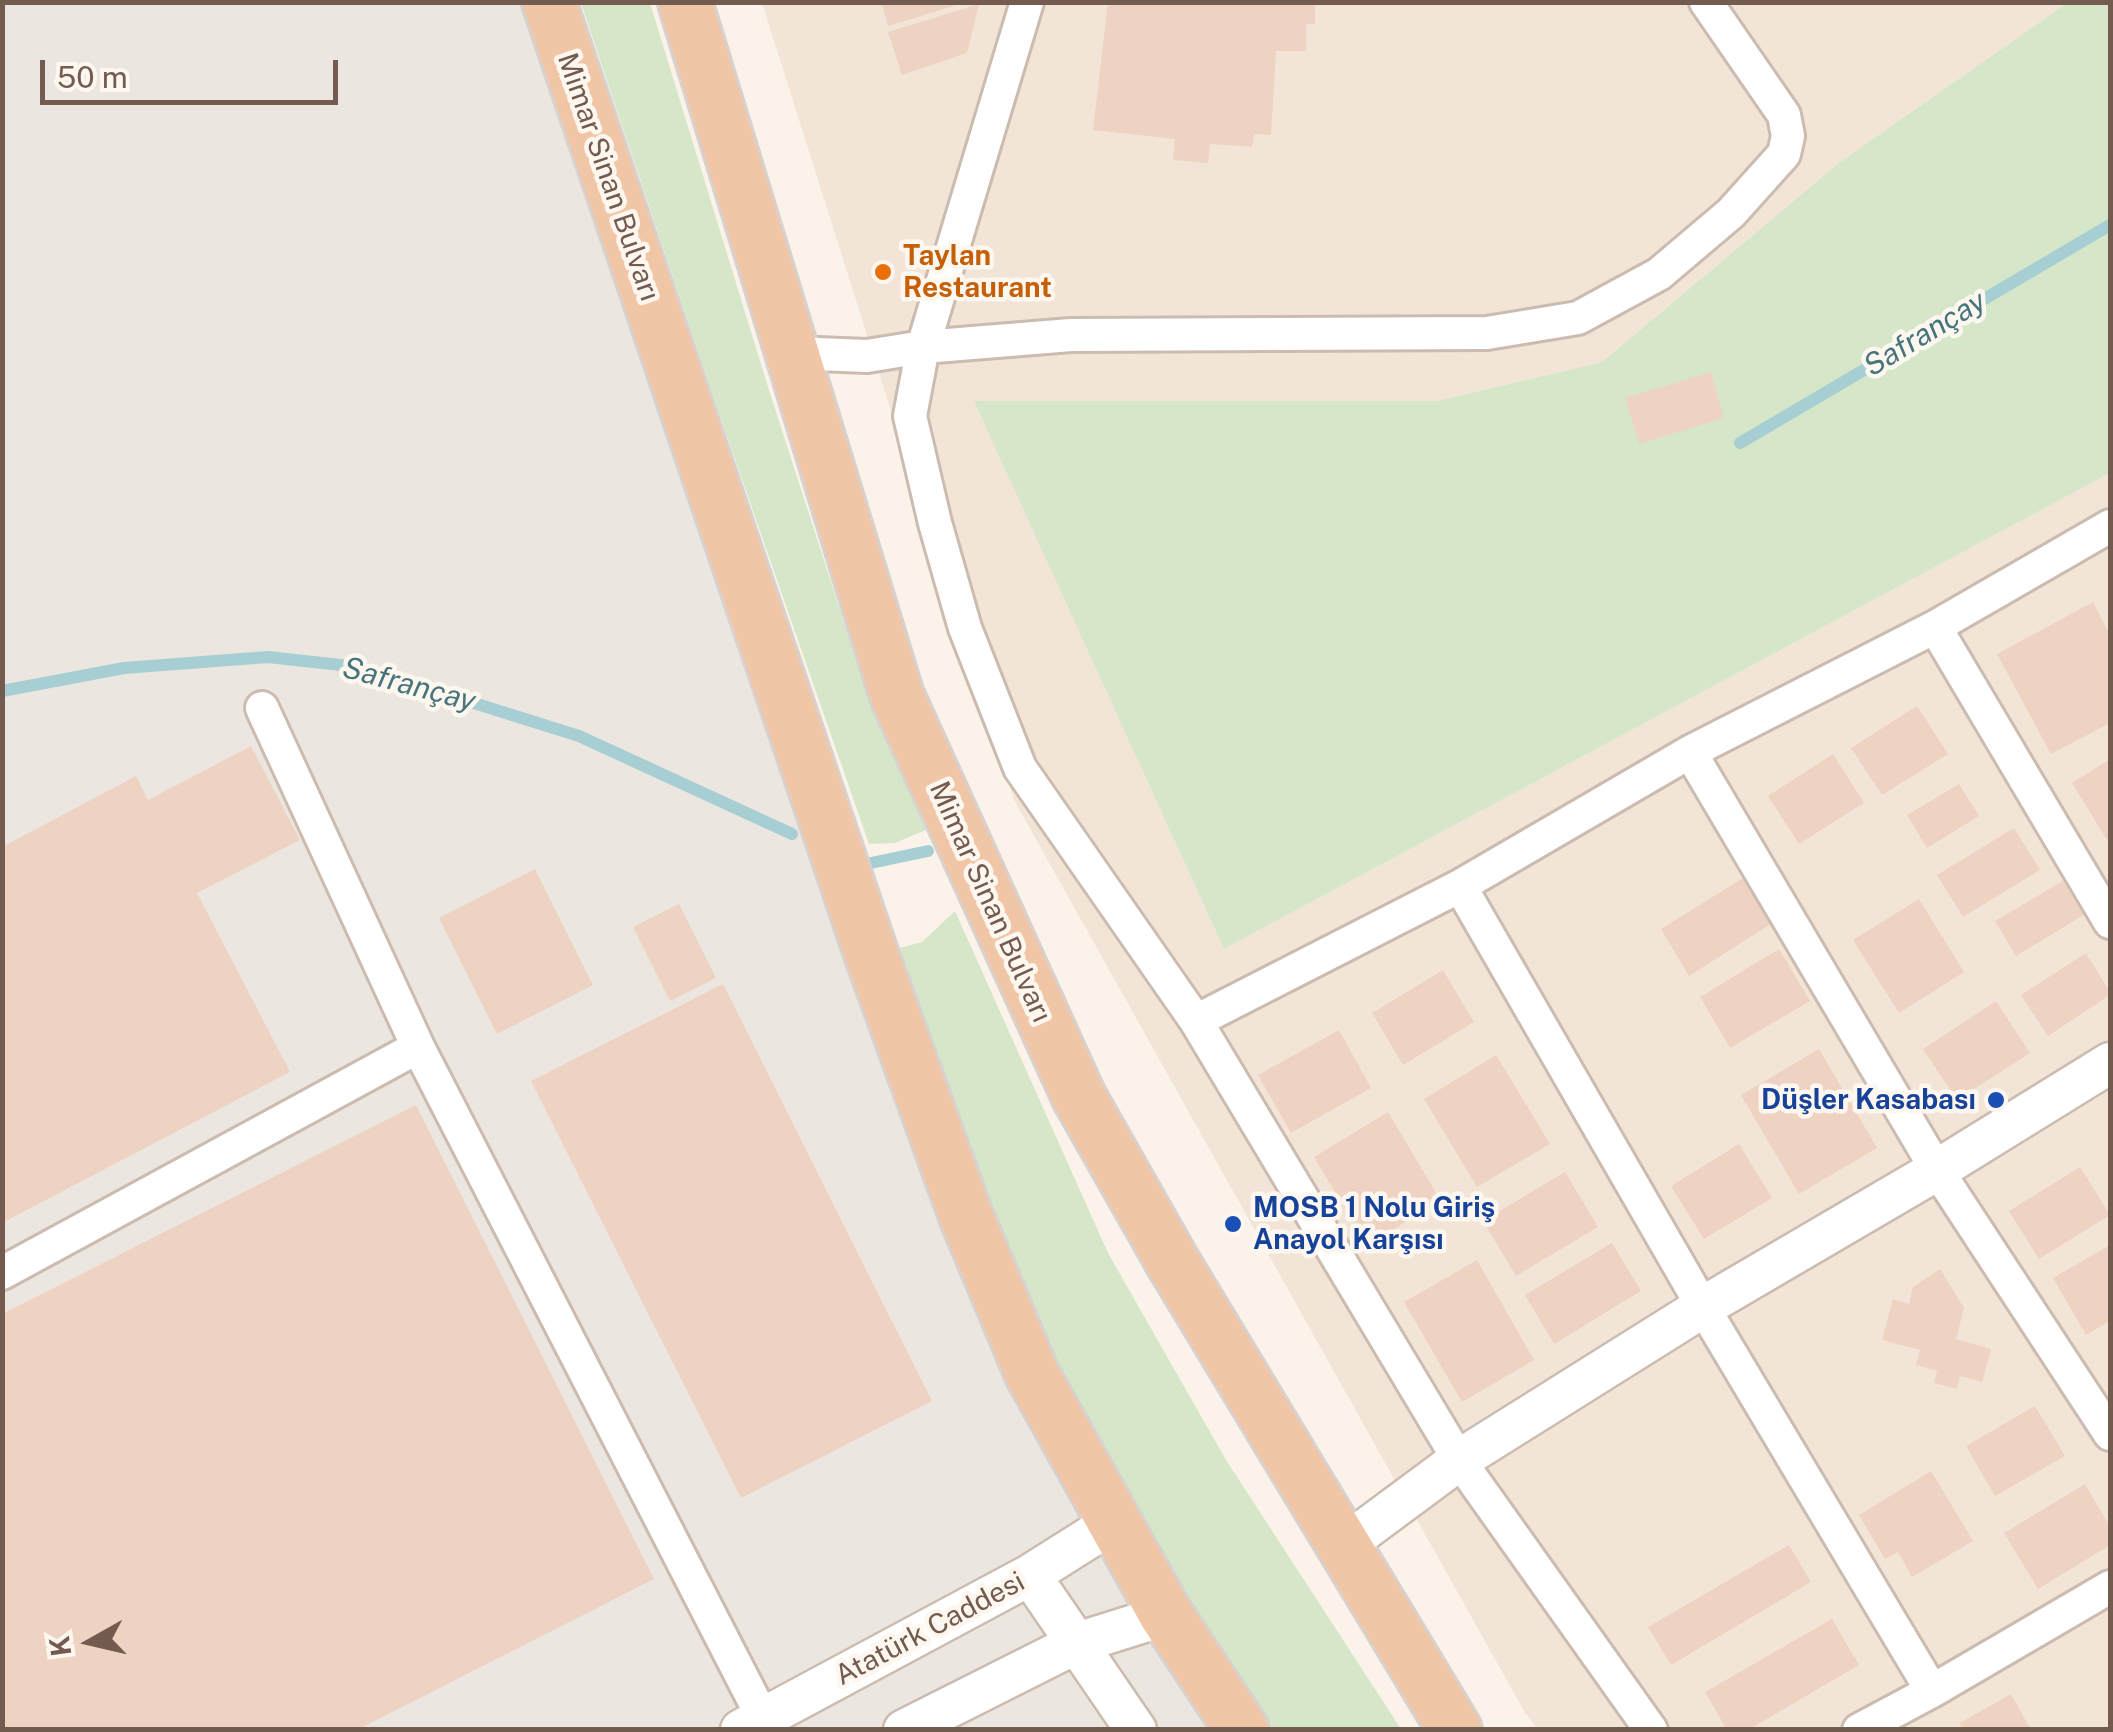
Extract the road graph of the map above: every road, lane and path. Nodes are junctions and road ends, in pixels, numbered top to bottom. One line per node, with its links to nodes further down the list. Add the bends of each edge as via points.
1 (548, 2): 21 (highway, Mimar Sinan Bulvarı, via 966,1216 1032,1374)
2 (685, 2): 6 (highway, Mimar Sinan Bulvarı)
3 (1026, 2): 5 (street)
4 (1706, 2): 5 (street, via 1784,115 1784,154 1731,214 1659,274 1578,318 1487,333 1071,336)
5 (923, 347): 6 (street, via 867,356); 13 (street, via 910,416 966,628 1020,768)
6 (792, 353): 22 (highway, Mimar Sinan Bulvarı, via 897,696 1063,1064 1172,1261)
7 (2110, 526): 8 (street)
8 (1935, 626): 10 (street); 12 (street)
9 (262, 708): 14 (street)
10 (1690, 752): 11 (street); 16 (street)
11 (1460, 886): 13 (street); 18 (street)
12 (2110, 922)
13 (1196, 1021): 20 (street)
14 (418, 1047): 17 (street); 28 (street)
15 (2110, 1063): 16 (street)
16 (1937, 1170): 18 (street); 19 (street)
17 (2, 1272)
18 (1703, 1307): 20 (street); 27 (street)
19 (2110, 1434)
20 (1459, 1460): 22 (street); 33 (street)
21 (1114, 1522): 23 (street, Atatürk Caddesi); 25 (highway, Mimar Sinan Bulvarı)
22 (1344, 1546): 32 (highway, Mimar Sinan Bulvarı)
23 (1030, 1576): 26 (street); 28 (street, Atatürk Caddesi)
24 (2110, 1587): 27 (street)
25 (1166, 1615): 26 (street); 31 (highway, Mimar Sinan Bulvarı)
26 (1077, 1642): 29 (street); 30 (street)
27 (1932, 1691): 34 (street)
28 (752, 1724)
29 (904, 1730)
30 (1136, 1730)
31 (1242, 1730)
32 (1455, 1730)
33 (1652, 1730)
34 (1859, 1730)

